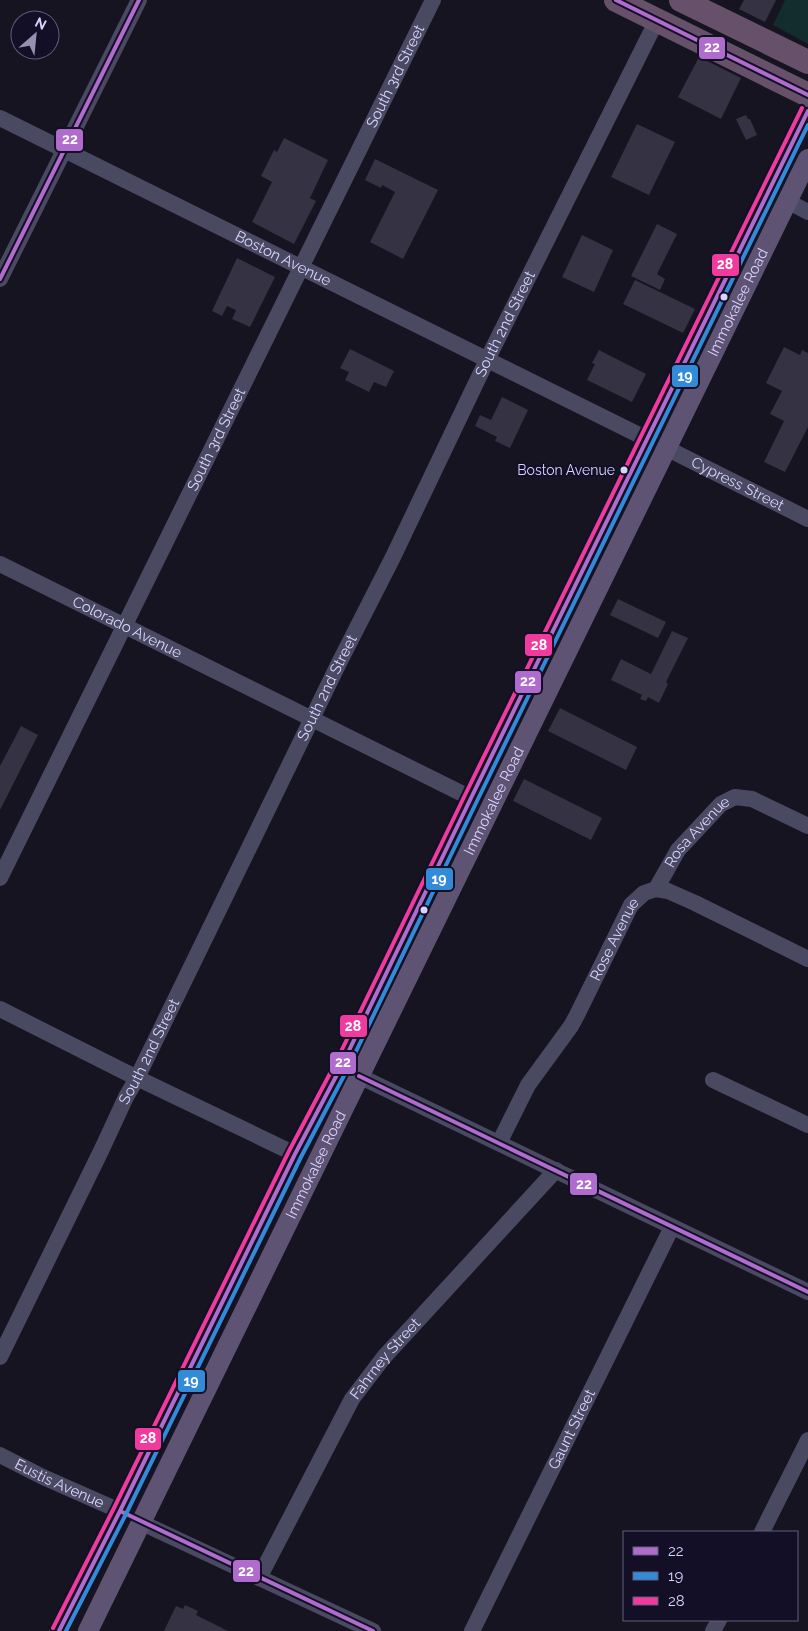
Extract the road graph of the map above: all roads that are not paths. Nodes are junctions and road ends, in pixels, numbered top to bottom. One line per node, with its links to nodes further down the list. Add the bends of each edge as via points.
1 (139, 0): 10 (street)
2 (433, 0): 15 (street, South 3rd Street)
3 (616, 0): 5 (highway)
4 (681, 0): 6 (highway)
5 (657, 20): 7 (highway); 18 (street, South 2nd Street)
6 (808, 62)
7 (808, 95)
8 (808, 111): 14 (main road, Immokalee Road)
9 (0, 118): 10 (street, Boston Avenue)
10 (64, 150): 15 (street, Boston Avenue); 17 (street)
11 (808, 160): 12 (main road, Immokalee Road)
12 (788, 201): 13 (street); 16 (main road, Immokalee Road)
13 (808, 212)
14 (732, 266): 16 (main road); 19 (main road, Immokalee Road)
15 (301, 268): 18 (street, Boston Avenue); 23 (street, South 3rd Street)
16 (751, 276): 20 (main road, Immokalee Road)
17 (0, 279)
18 (487, 360): 19 (street, Boston Avenue); 24 (street, South 2nd Street)
19 (647, 439): 20 (main road); 25 (main road, Immokalee Road)
20 (666, 448): 21 (street, Cypress Street); 26 (main road, Immokalee Road)
21 (808, 520)
22 (0, 564): 23 (street, Colorado Avenue)
23 (124, 625): 24 (street, Colorado Avenue); 28 (street, South 3rd Street)
24 (312, 720): 25 (street, Colorado Avenue); 33 (street, South 2nd Street)
25 (471, 798): 26 (main road); 32 (main road, Immokalee Road)
26 (490, 808): 32 (main road, Immokalee Road)
27 (808, 826): 29 (street, Rosa Avenue, via 752,799 735,798 721,804 678,850)
28 (0, 878)
29 (656, 889): 30 (street, Rose Avenue, via 695,903); 36 (street, Rose Avenue, via 644,893 631,905 574,1021 528,1085)
30 (808, 959)
31 (0, 1009): 33 (street)
32 (350, 1072): 36 (street); 37 (main road, Immokalee Road); 38 (main road, Immokalee Road)
33 (137, 1078): 37 (street); 42 (street, South 2nd Street)
34 (713, 1080): 35 (street)
35 (808, 1125)
36 (499, 1143): 39 (street)
37 (295, 1154): 38 (main road); 45 (main road, Immokalee Road)
38 (316, 1164): 46 (main road, Immokalee Road)
39 (556, 1170): 40 (street); 48 (street, Fahrney Street, via 361,1385)
40 (672, 1227): 41 (street); 52 (street, Gaunt Street)
41 (808, 1292)
42 (0, 1357)
43 (808, 1440): 47 (street)
44 (0, 1455): 45 (street, Eustis Avenue)
45 (120, 1511): 46 (main road); 49 (main road, Immokalee Road)
46 (140, 1522): 48 (street); 50 (main road, Immokalee Road)
47 (762, 1531)
48 (259, 1578): 51 (street)
49 (59, 1631)
50 (88, 1631)
51 (373, 1631)
52 (472, 1631)

